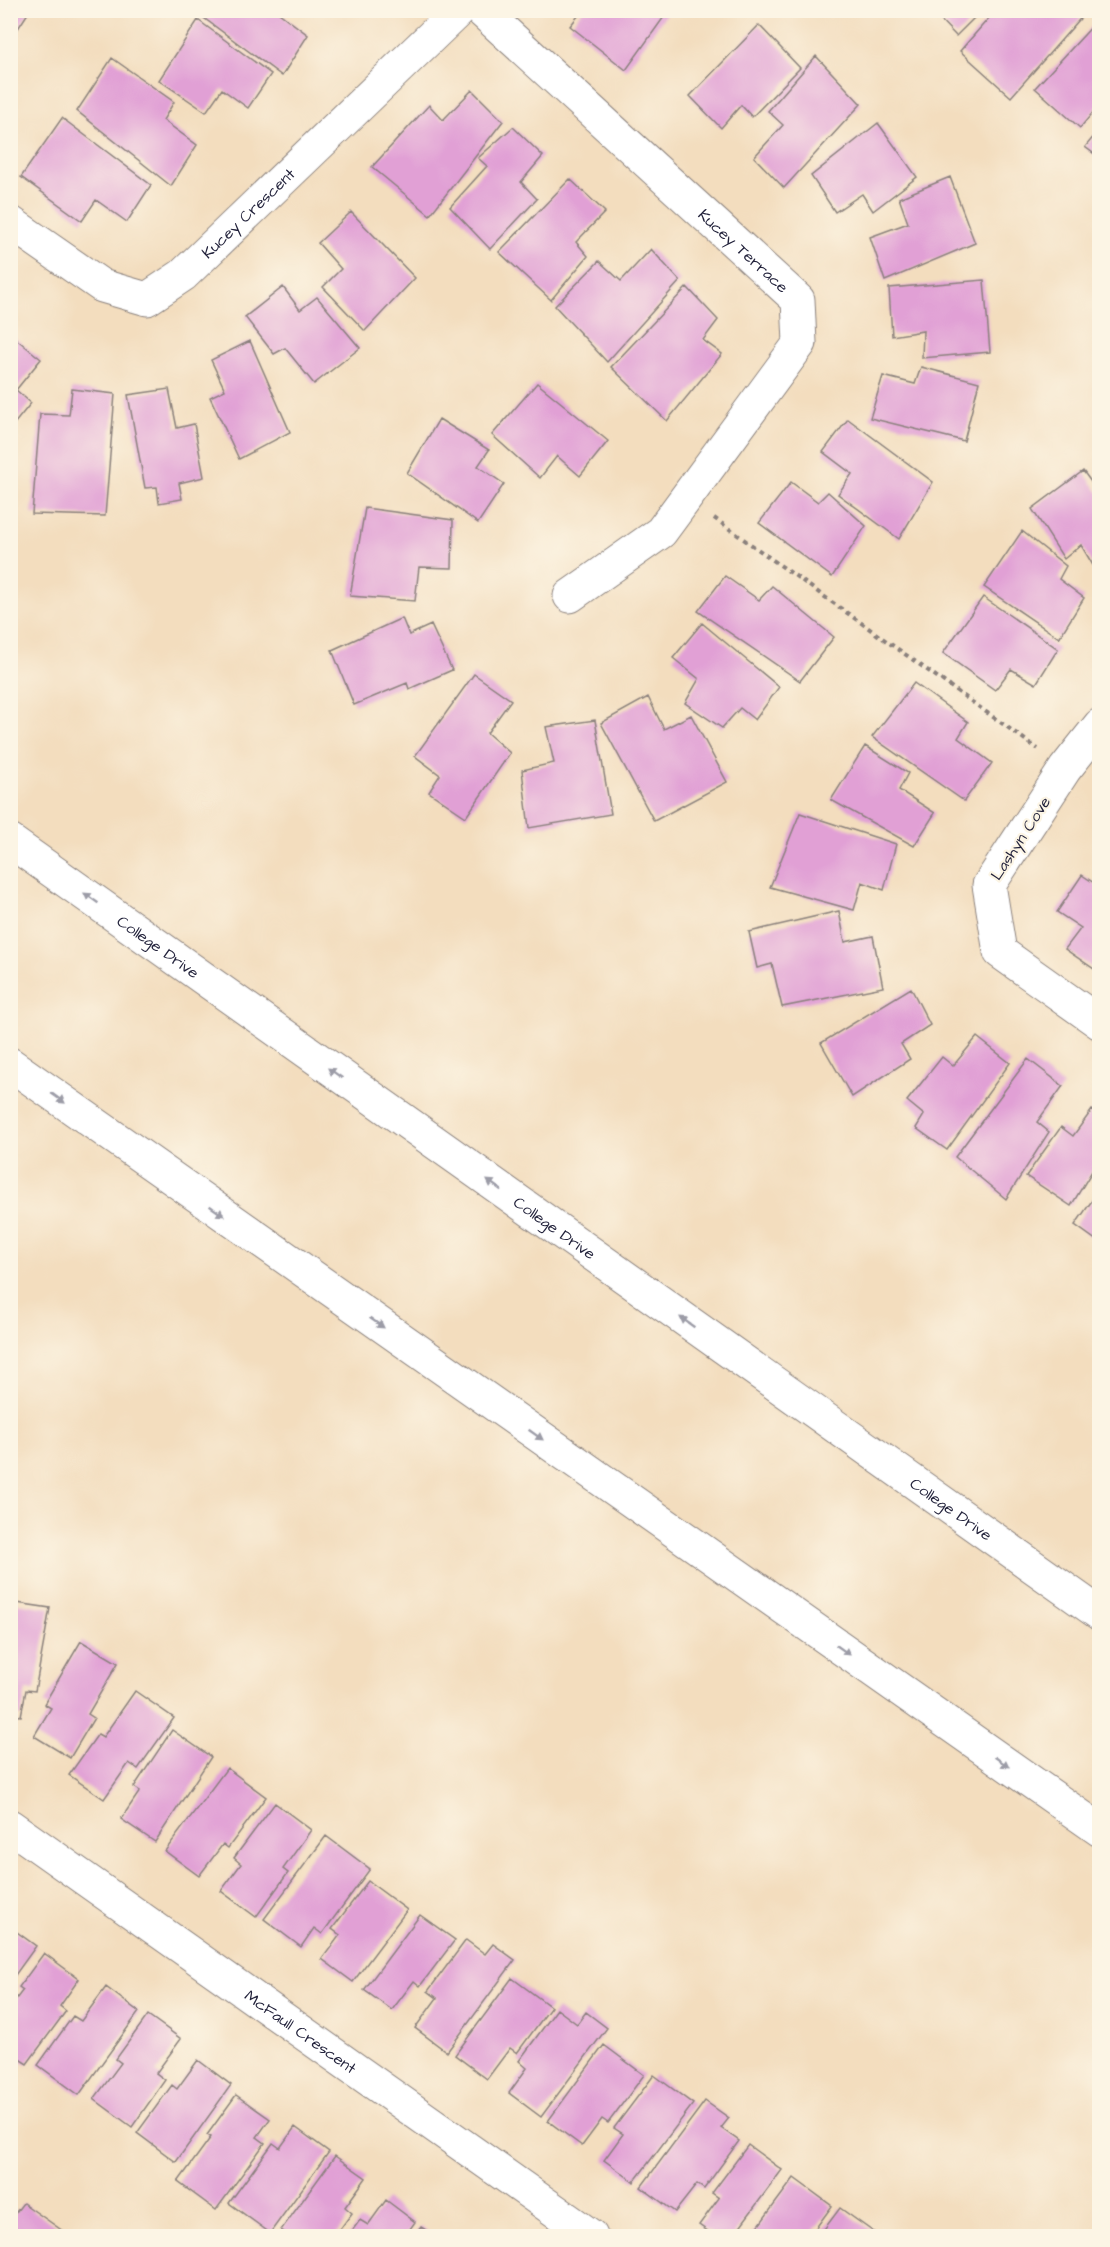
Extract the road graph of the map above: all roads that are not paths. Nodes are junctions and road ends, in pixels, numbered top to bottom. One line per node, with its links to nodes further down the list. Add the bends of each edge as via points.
1 (459, 10): 3 (main road, Kucey Crescent, via 183,275 147,299 102,286)
2 (481, 10): 4 (main road, Kucey Terrace, via 798,300 800,343 661,532)
3 (10, 222)
4 (570, 597)
5 (1100, 725): 7 (main road, Lashyn Cove, via 1065,769 989,885 1000,952)
6 (10, 841): 9 (main road, College Drive, one-way to 6)
7 (1100, 1023)
8 (10, 1064): 13 (main road, one-way to 13)
9 (735, 1356): 10 (main road); 11 (main road, College Drive)
10 (1100, 1590)
11 (1100, 1614)
12 (10, 1826): 14 (main road, McFaull Crescent)
13 (1100, 1830)
14 (591, 2236)

